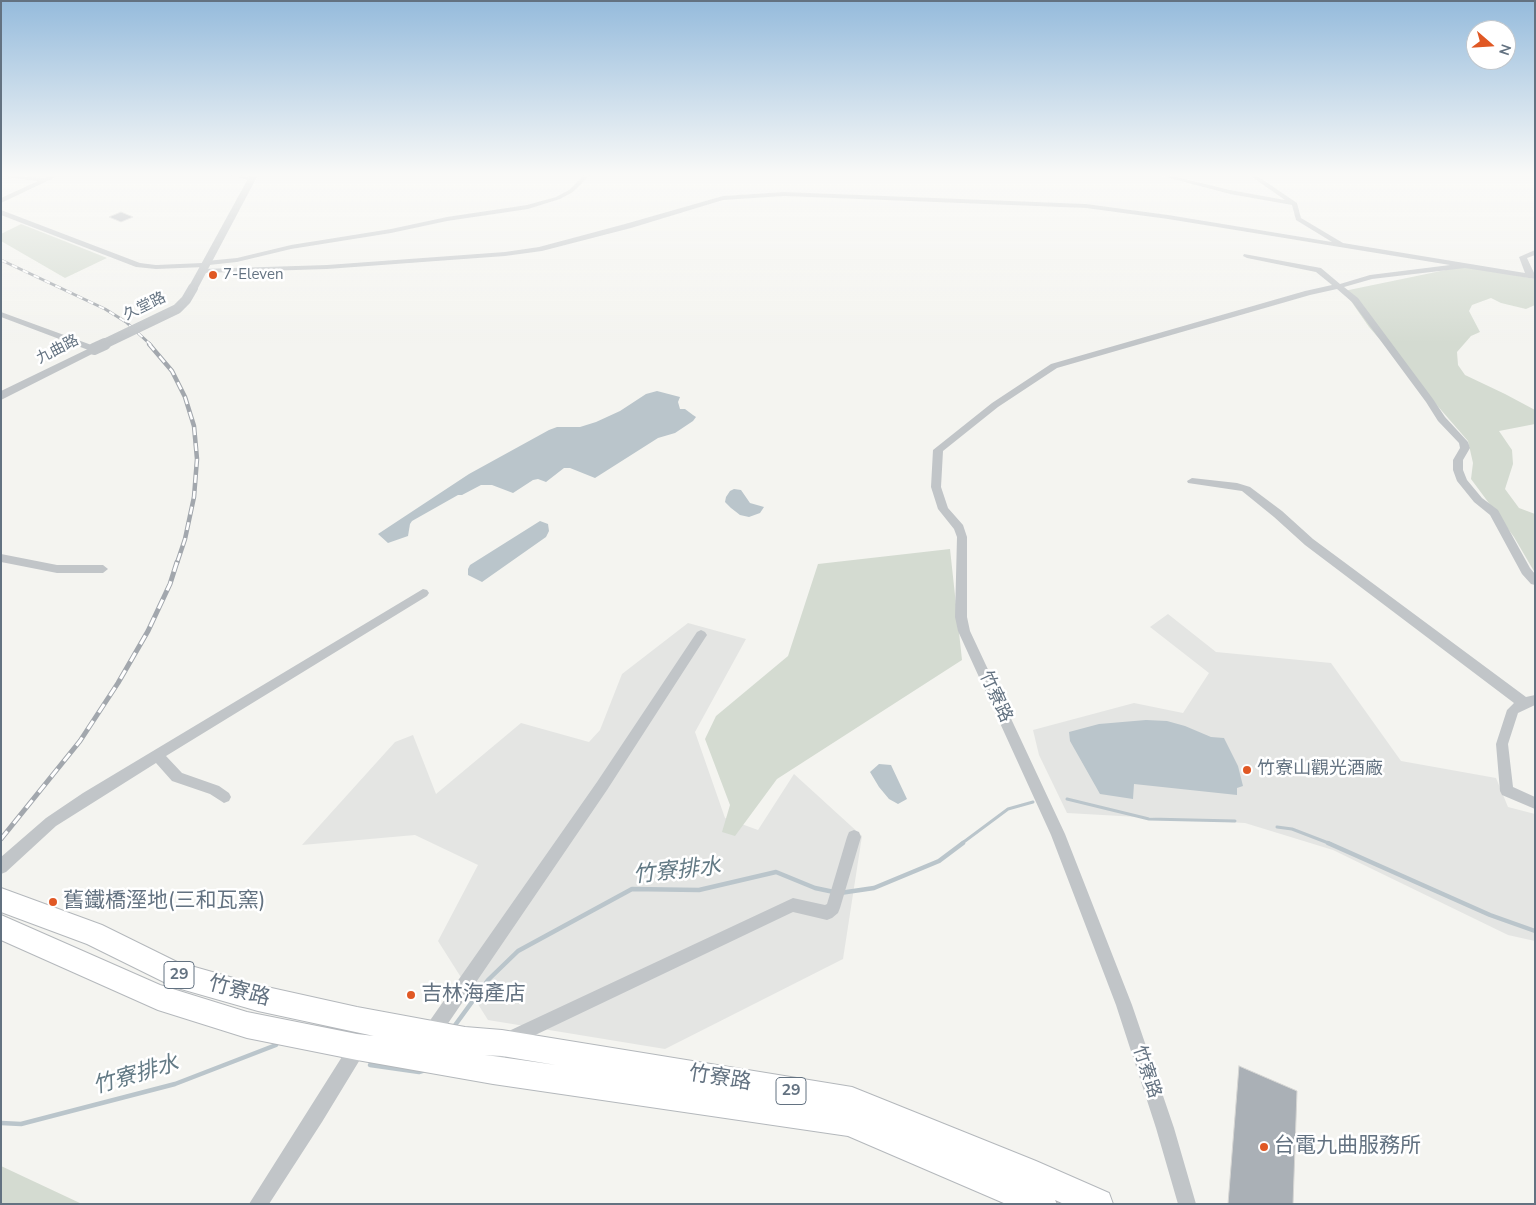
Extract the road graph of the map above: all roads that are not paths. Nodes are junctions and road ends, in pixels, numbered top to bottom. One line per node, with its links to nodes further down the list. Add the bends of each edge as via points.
1 (51, 231): 10 (street, via 139,265)
2 (222, 231): 10 (street, 久堂路)
3 (390, 231): 10 (street, via 291,247)
4 (608, 231): 10 (street, via 505,254 326,267)
5 (1255, 231): 7 (street)
6 (1319, 231): 7 (street)
7 (1347, 247): 11 (street)
8 (1535, 252): 12 (street, via 1524,257)
9 (1247, 256): 13 (street, via 1318,270)
10 (204, 266): 15 (street, 久堂路, bridge, via 186,300 177,309)
11 (1463, 266): 12 (street); 13 (street, via 1370,277)
12 (1532, 276)
13 (1339, 286): 20 (street, via 1355,300 1441,419 1463,442 1465,448 1458,460 1462,482 1494,513 1526,571); 40 (street, 竹寮路, via 1054,366 995,405 938,450 936,487 944,509 962,537 961,618 964,631 1058,834 1124,1005 1165,1128)
14 (1, 314): 15 (street, 九曲路)
15 (94, 349): 16 (street, 九曲路)
16 (1, 396)
17 (1192, 480): 23 (street, via 1246,489 1309,542)
18 (1, 558): 19 (street, via 57,570)
19 (103, 569)
20 (1535, 581)
21 (423, 593): 24 (street)
22 (702, 635): 33 (street)
23 (1529, 701): 26 (street, via 1513,710 1502,744 1507,791)
24 (157, 755): 25 (street, via 177,777 214,790); 28 (street, via 51,822)
25 (224, 797)
26 (1535, 803)
27 (854, 837): 32 (street, via 833,908 827,913 793,905)
28 (1, 867)
29 (1, 900): 31 (main road, 竹寮路 / 29, via 93,934 174,974 258,998)
30 (1, 927): 34 (main road, 竹寮路 / 29, via 158,997 247,1025)
31 (368, 1022): 33 (main road, 竹寮路 / 29); 34 (street)
32 (502, 1043): 35 (main road, 竹寮路 / 29); 36 (street); 39 (main road, 竹寮路 / 29, via 852,1101 1026,1171)
33 (428, 1046): 34 (main road, 竹寮路 / 29); 35 (main road, 29)
34 (357, 1047): 37 (street)
35 (459, 1051): 36 (main road, 竹寮路 / 29)
36 (493, 1070): 38 (main road, 竹寮路 / 29, via 849,1122)
37 (258, 1204)
38 (1042, 1204)
39 (1098, 1204)
40 (1186, 1204)

